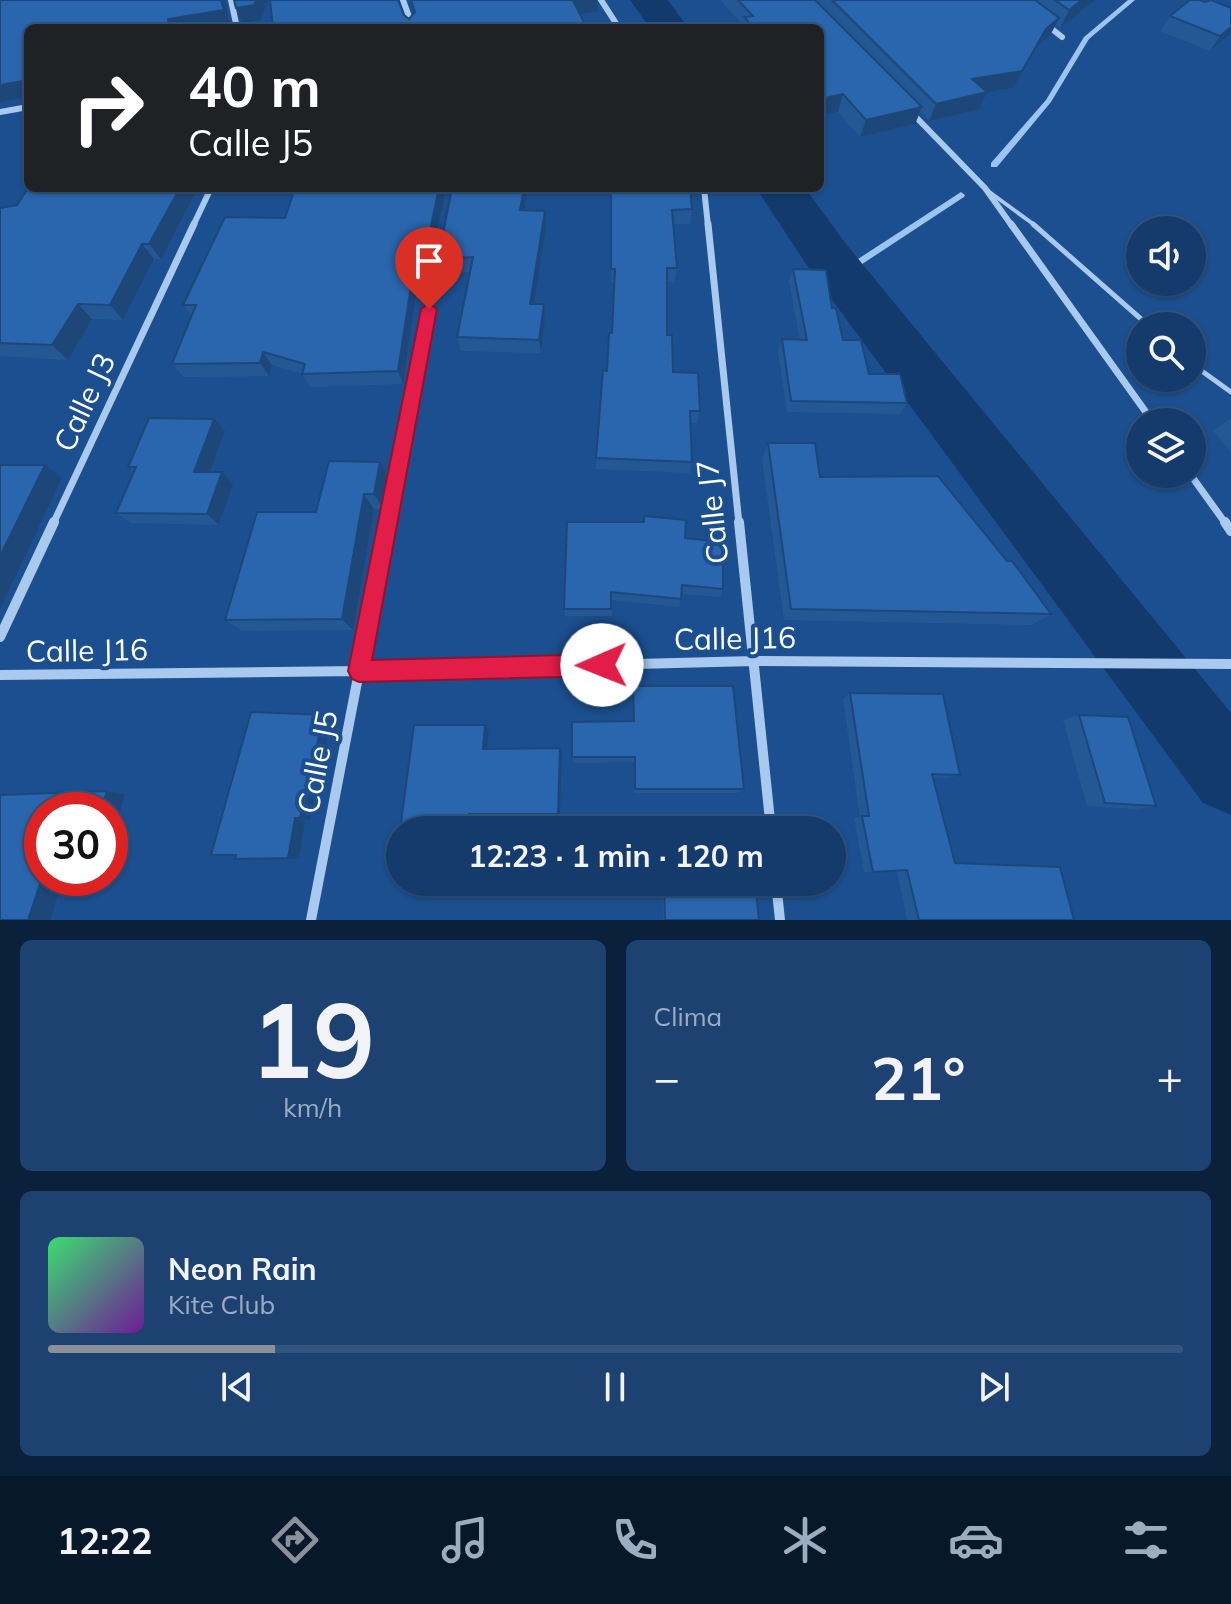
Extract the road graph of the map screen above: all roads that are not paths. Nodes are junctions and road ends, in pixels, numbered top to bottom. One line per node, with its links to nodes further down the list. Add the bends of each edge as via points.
1 (231, 0): 5 (street)
2 (403, 0): 6 (street)
3 (601, 0): 7 (street)
4 (1038, 18): 8 (street)
5 (236, 24)
6 (412, 24)
7 (616, 24)
8 (1062, 37)
9 (903, 103): 12 (street)
10 (24, 108): 11 (street)
11 (0, 112)
12 (985, 188): 16 (lane, via 1094,273); 19 (street)
13 (209, 192): 22 (street, Calle J3)
14 (704, 192): 23 (street, Calle J7)
15 (443, 235): 25 (street, Calle J5)
16 (1134, 312)
17 (1206, 374): 18 (lane)
18 (1231, 392)
19 (1143, 408)
20 (1200, 488): 21 (street)
21 (1231, 531)
22 (0, 637)
23 (754, 661): 24 (street, Calle J16); 25 (street, Calle J16); 27 (street, Calle J7)
24 (1231, 664)
25 (359, 671): 26 (street, Calle J16); 29 (street, Calle J5)
26 (0, 675)
27 (770, 816)
28 (777, 896): 30 (street)
29 (311, 920)
30 (780, 920)

